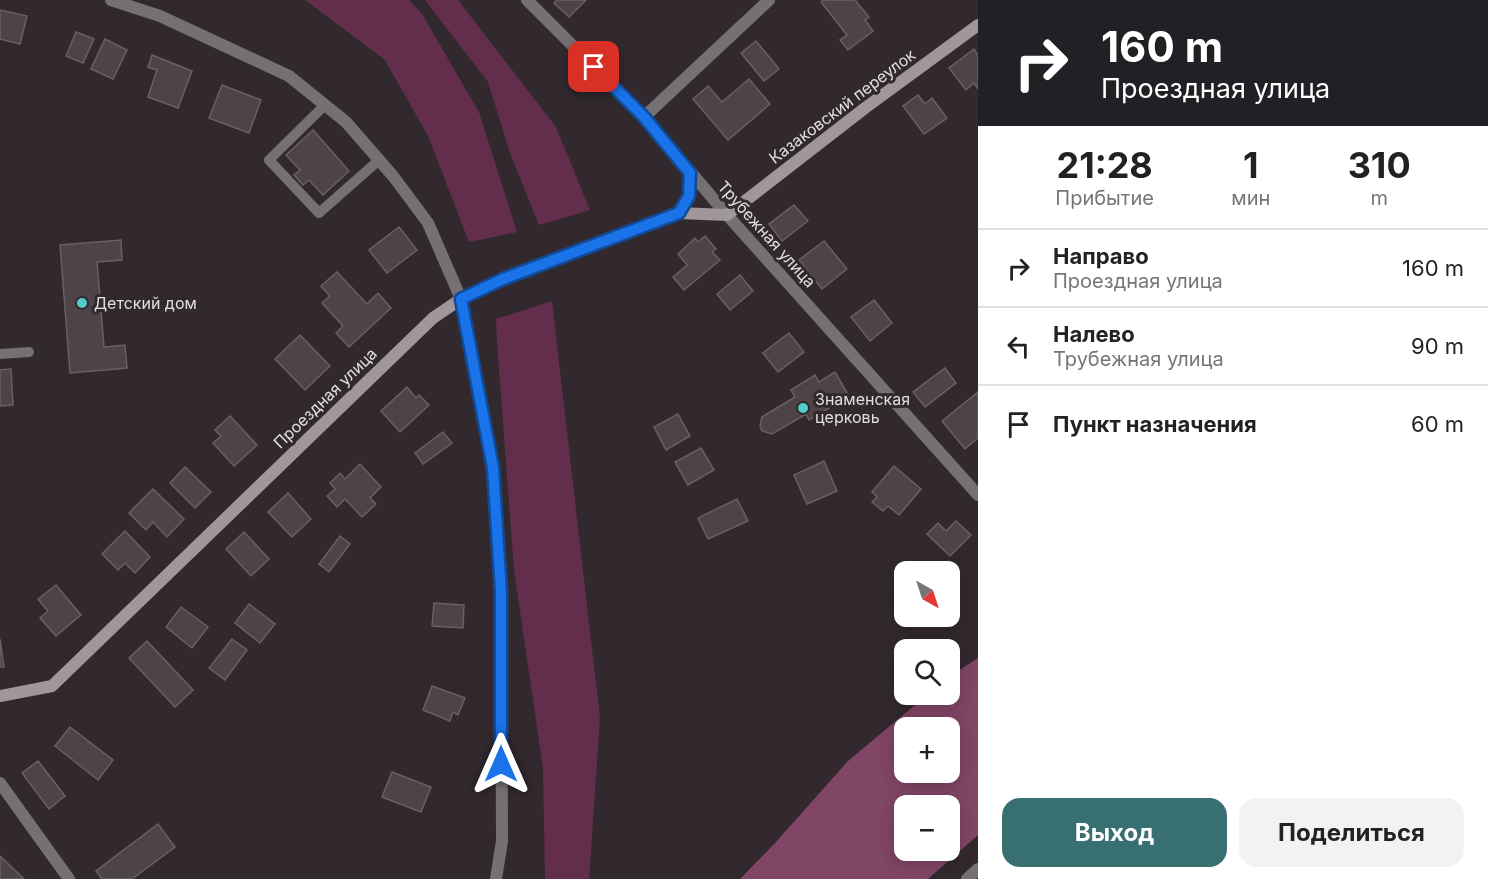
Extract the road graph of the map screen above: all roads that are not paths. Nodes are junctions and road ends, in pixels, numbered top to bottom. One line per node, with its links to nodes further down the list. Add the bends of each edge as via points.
1 (111, 0): 5 (street, via 160,16 289,76)
2 (527, 0): 6 (street, Трубежная улица)
3 (768, 0): 6 (street)
4 (978, 25): 10 (street, Казаковский переулок)
5 (325, 105): 7 (street, via 346,122); 7 (lane, via 269,160 319,213)
6 (644, 117): 8 (street, Трубежная улица)
7 (379, 160): 11 (street, via 428,223)
8 (690, 173): 9 (street, via 689,196); 10 (street, Трубежная улица)
9 (679, 213): 10 (street, Проездная улица); 11 (street, Проездная улица, via 503,279)
10 (727, 215): 14 (street, Трубежная улица)
11 (461, 299): 15 (street, Проездная улица, via 433,318 52,686); 19 (street, via 493,468 501,592 502,841)
12 (29, 352): 13 (lane)
13 (0, 354)
14 (978, 495)
15 (0, 696)
16 (0, 783): 18 (street)
17 (978, 869): 20 (street)
18 (69, 879)
19 (496, 879)
20 (967, 879)

